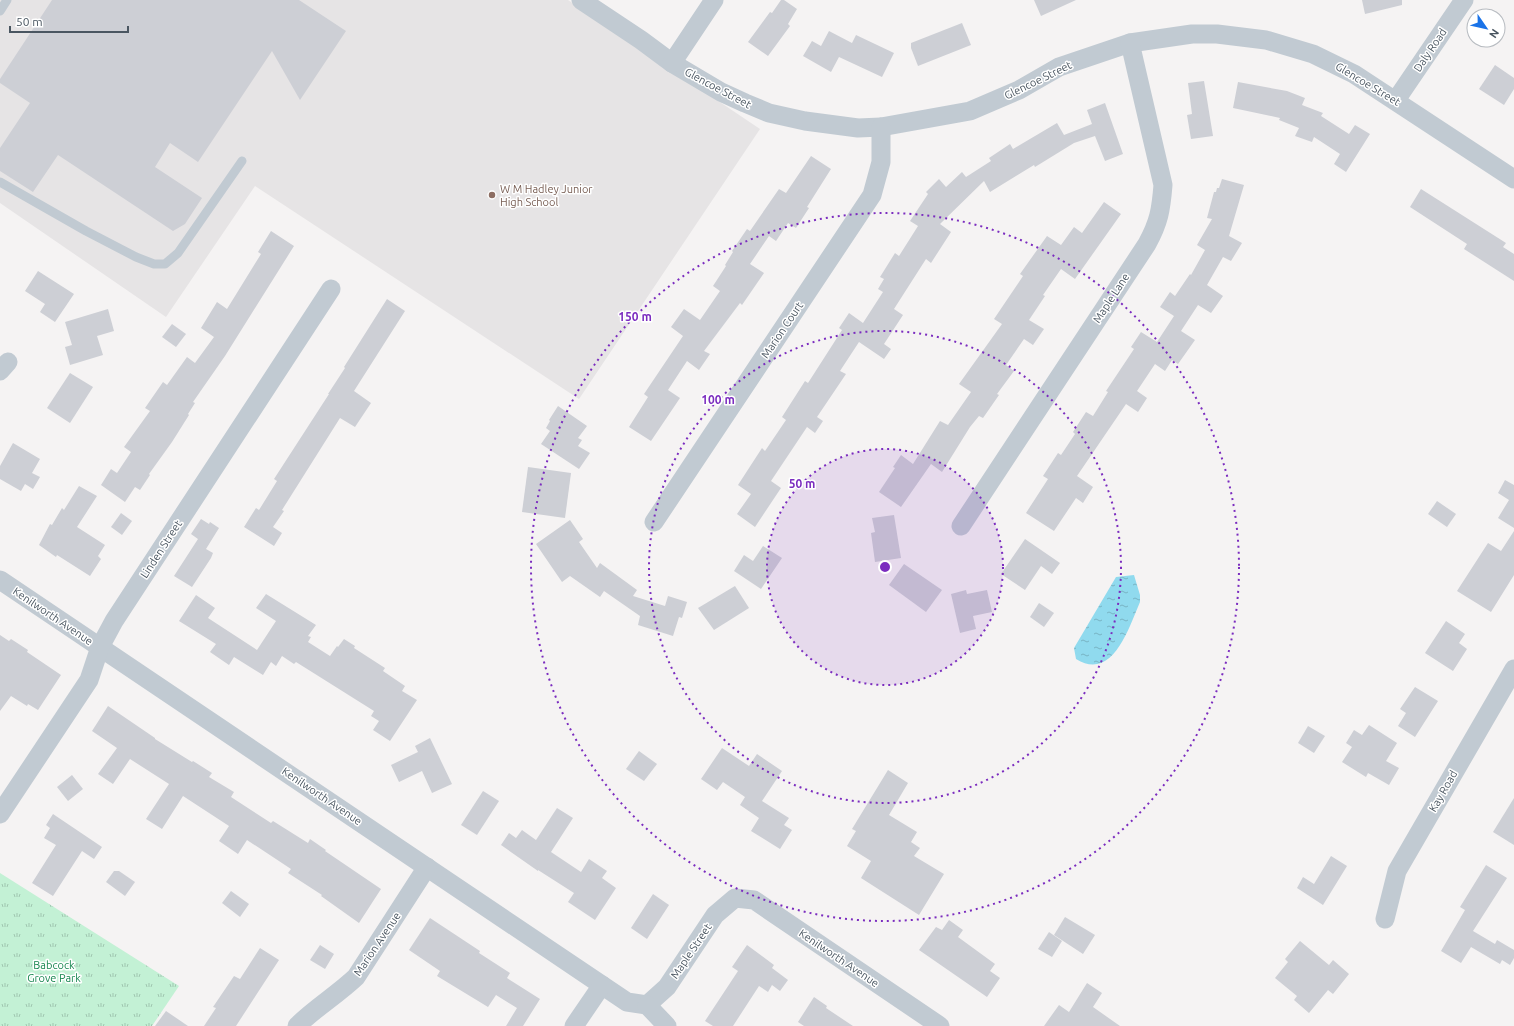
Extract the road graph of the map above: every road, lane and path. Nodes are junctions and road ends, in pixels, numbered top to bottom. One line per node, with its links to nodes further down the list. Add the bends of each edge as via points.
1 (7, 0): 5 (lane)
2 (581, 0): 7 (street, Glencoe Street)
3 (714, 0): 7 (street)
4 (1464, 0): 8 (street, Daly Road)
5 (0, 11)
6 (1130, 43): 8 (street, Glencoe Street, via 1192,34 1217,34 1266,40 1307,52 1340,66); 9 (street, Glencoe Street, via 1058,67 1019,90 970,111); 15 (street, Maple Lane, via 1163,185 1162,208 1158,220 1147,244)
7 (672, 63): 9 (street, Glencoe Street, via 721,92 769,113 827,125)
8 (1396, 100): 11 (street, Glencoe Street)
9 (882, 127): 14 (street, Marion Court, via 881,162 872,194)
10 (242, 161): 12 (lane, via 178,253 164,264 154,264 136,257)
11 (1514, 179)
12 (0, 182)
13 (331, 289): 17 (street, Linden Street, via 118,614)
14 (654, 522)
15 (961, 526)
16 (0, 580): 17 (street, Kenilworth Avenue)
17 (100, 648): 19 (street, Linden Street, via 89,680); 20 (street, Kenilworth Avenue)
18 (1514, 669): 22 (street, Kay Road, via 1397,871)
19 (0, 814)
20 (427, 867): 23 (street, Kenilworth Avenue); 25 (street, Marion Avenue, via 356,977)
21 (735, 898): 24 (street, Maple Street, via 715,915 667,987); 28 (street, Kenilworth Avenue, via 754,900)
22 (1385, 919)
23 (602, 985): 24 (street, Kenilworth Avenue, via 627,1002); 26 (street)
24 (647, 1005): 27 (street)
25 (297, 1026)
26 (574, 1026)
27 (667, 1026)
28 (940, 1026)

